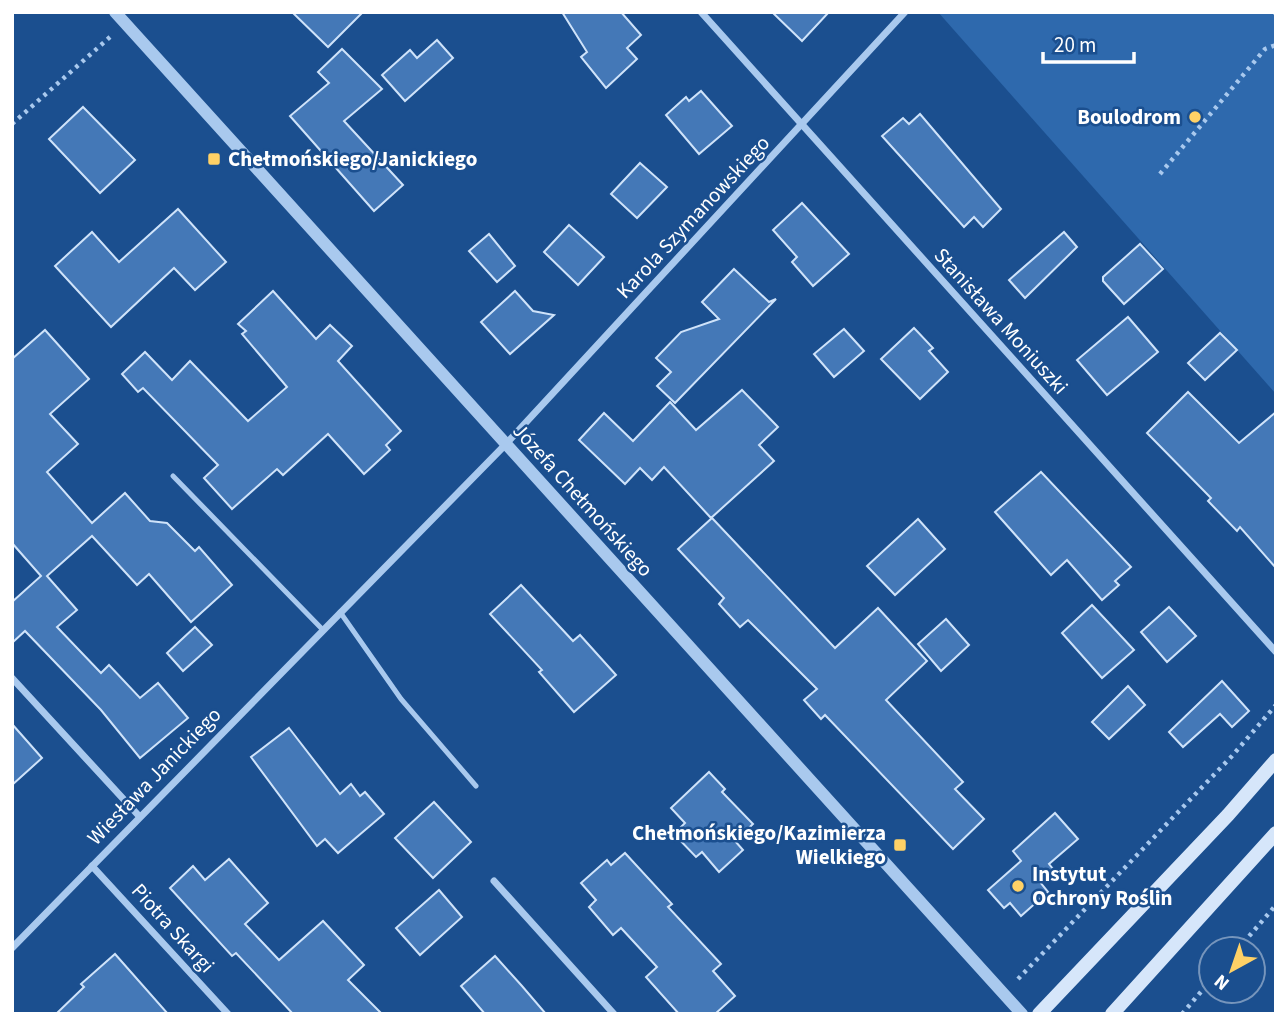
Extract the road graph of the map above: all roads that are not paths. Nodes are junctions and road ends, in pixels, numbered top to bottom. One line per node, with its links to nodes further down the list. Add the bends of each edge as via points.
1 (115, 12): 5 (street, Józefa Chełmońskiego)
2 (701, 12): 4 (street, Stanisława Moniuszki)
3 (905, 12): 4 (street, Karola Szymanowskiego)
4 (802, 124): 5 (street, Karola Szymanowskiego); 9 (street, Stanisława Moniuszki)
5 (506, 444): 7 (street, Wiesława Janickiego); 20 (street, Józefa Chełmońskiego)
6 (173, 476): 8 (lane)
7 (340, 612): 8 (street, Wiesława Janickiego); 12 (lane, via 401,699)
8 (323, 630): 13 (street, Wiesława Janickiego)
9 (1276, 652)
10 (12, 678): 13 (street)
11 (1276, 760): 21 (main road)
12 (476, 786)
13 (139, 816): 15 (street, Wiesława Janickiego)
14 (1276, 832): 22 (main road)
15 (92, 866): 17 (street, Wiesława Janickiego); 18 (street, Piotra Skargi)
16 (494, 881): 19 (street)
17 (12, 948)
18 (228, 1014)
19 (614, 1014)
20 (1022, 1014)
21 (1039, 1014)
22 (1112, 1014)

